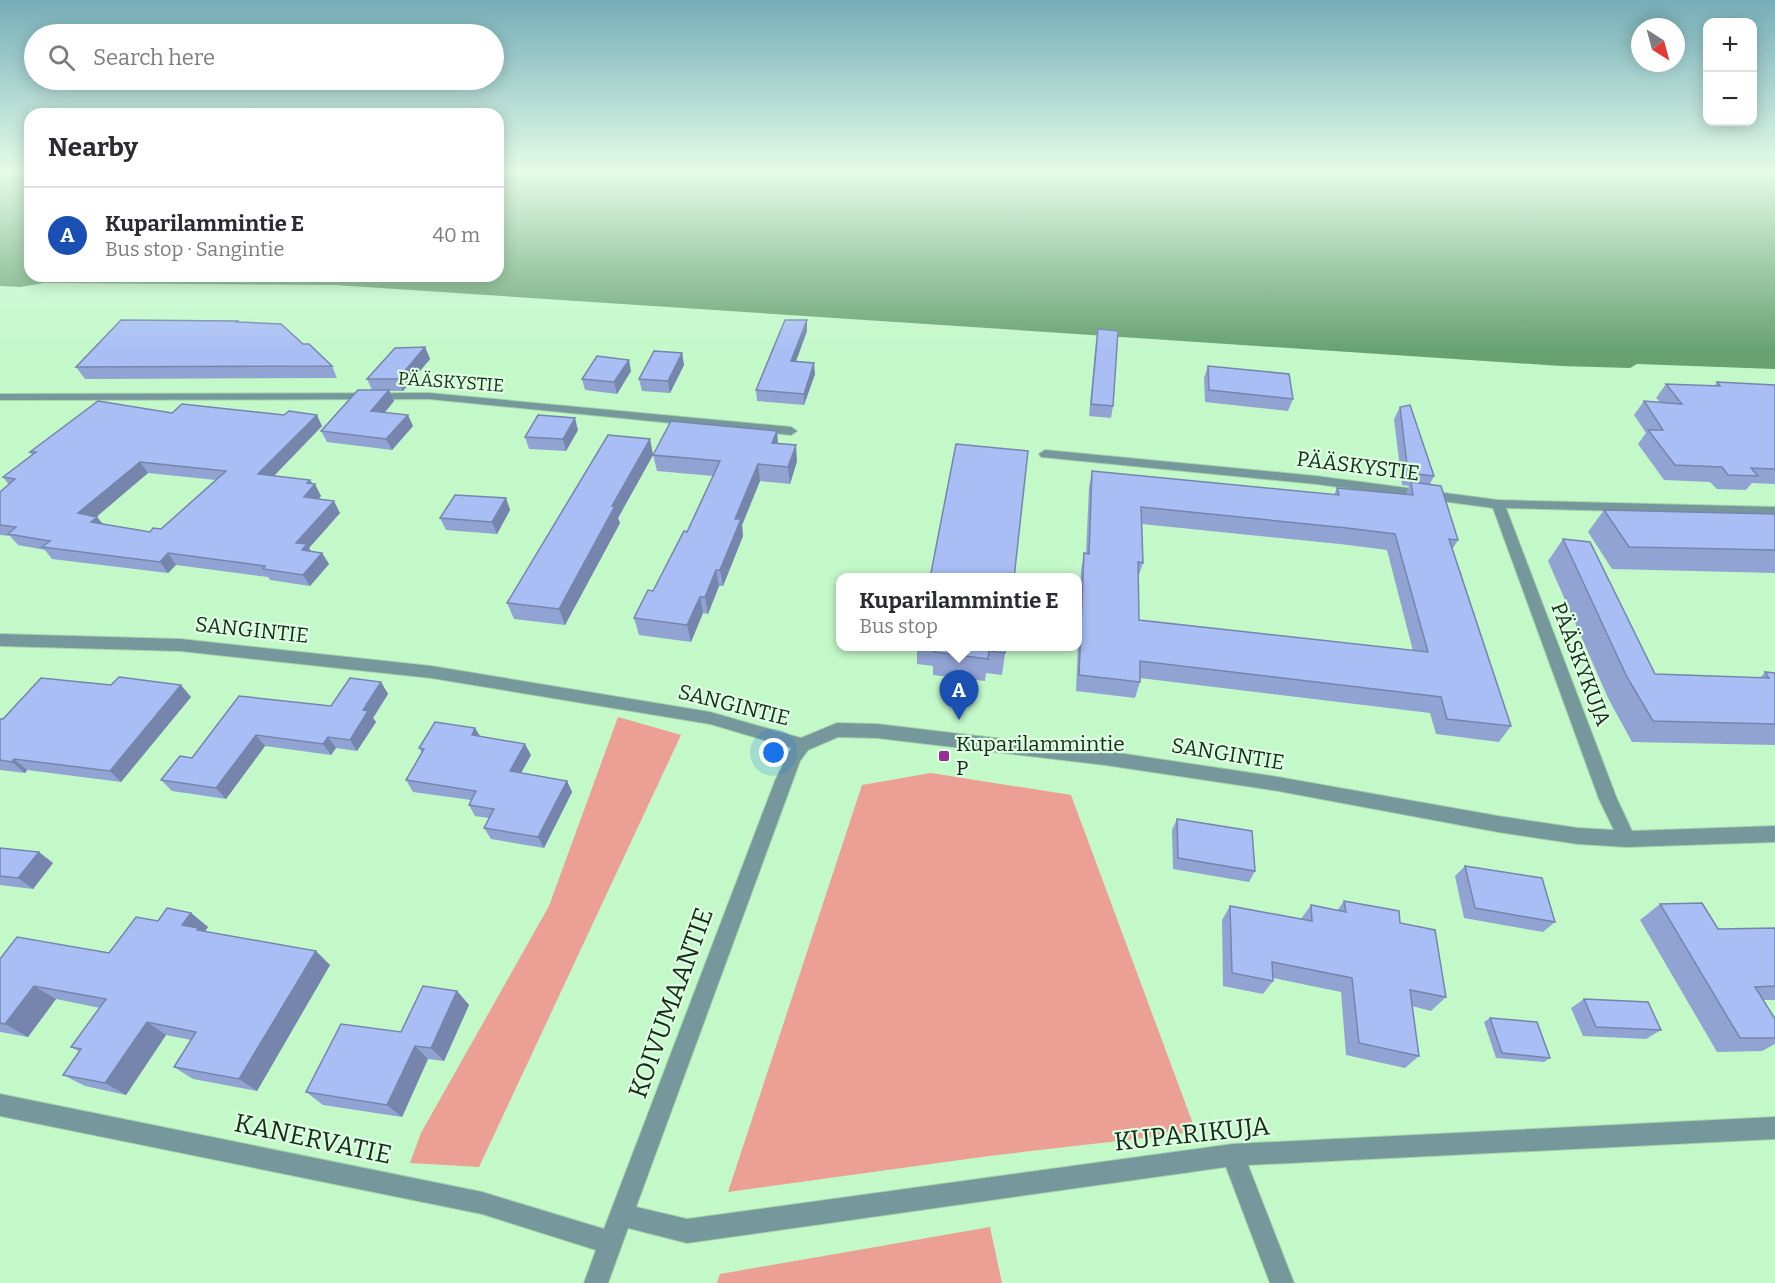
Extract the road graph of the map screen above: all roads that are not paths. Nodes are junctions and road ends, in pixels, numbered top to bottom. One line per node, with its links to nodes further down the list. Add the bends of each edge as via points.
1 (0, 397): 2 (street, PÄÄSKYSTIE, via 429,396)
2 (791, 431)
3 (1045, 454): 4 (street, PÄÄSKYSTIE, via 1316,480)
4 (1498, 504): 5 (street, PÄÄSKYSTIE); 9 (street, PÄÄSKYKUJA, via 1608,799)
5 (1775, 511)
6 (0, 640): 7 (street, SANGINTIE, via 180,645 431,672 710,718)
7 (802, 745): 9 (street, SANGINTIE, via 837,730 877,731 1105,758 1278,784 1509,826); 13 (street, KOIVUMAANTIE, via 783,781)
8 (1775, 834): 9 (street, SANGINTIE)
9 (1627, 839)
10 (0, 1105): 14 (street, KANERVATIE, via 482,1203)
11 (1775, 1128): 12 (street, KUPARIKUJA)
12 (1233, 1155): 13 (street, KUPARIKUJA, via 687,1231); 16 (street)
13 (621, 1215): 14 (street, KOIVUMAANTIE)
14 (611, 1243): 15 (street, KOIVUMAANTIE)
15 (596, 1283)
16 (1282, 1283)

